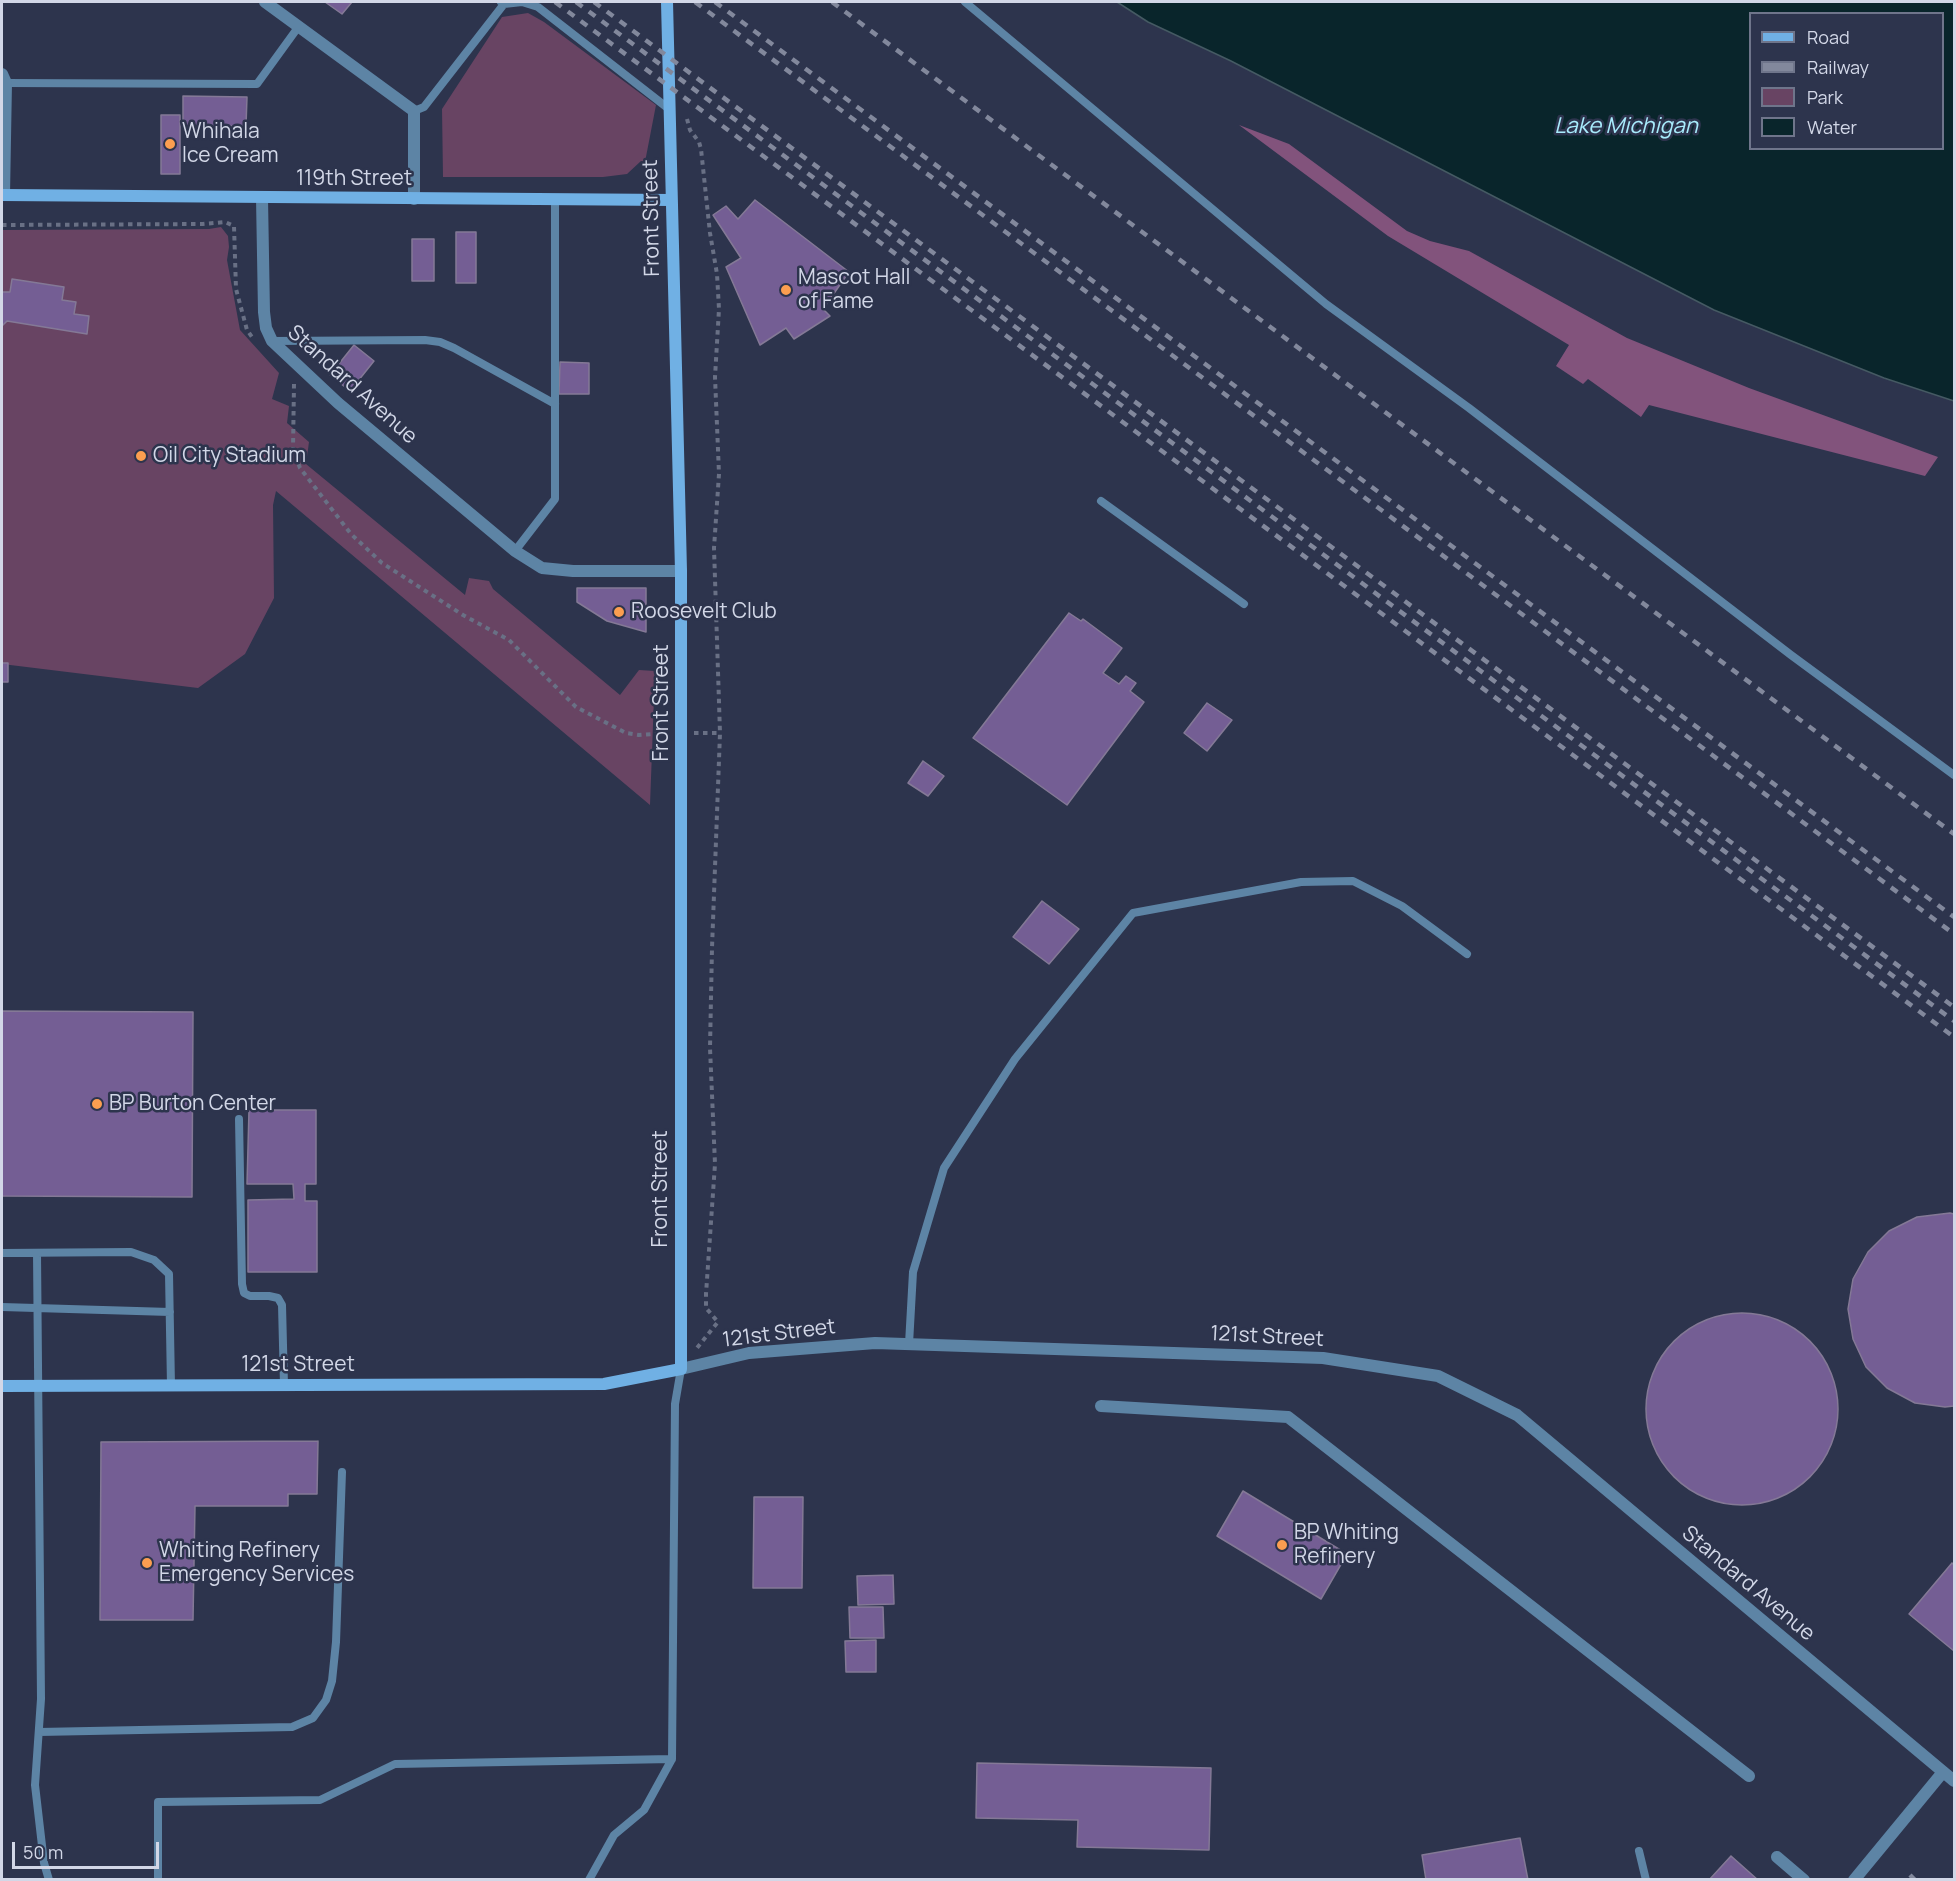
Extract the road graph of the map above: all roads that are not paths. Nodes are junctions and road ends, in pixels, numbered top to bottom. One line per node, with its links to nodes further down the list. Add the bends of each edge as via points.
1 (265, 2): 5 (street)
2 (667, 2): 7 (street, Front Street)
3 (965, 2): 20 (lane, via 1326,304)
4 (502, 3): 7 (lane, via 522,2 538,7); 8 (lane, via 424,107)
5 (299, 26): 6 (lane, via 257,84); 8 (street)
6 (4, 78): 9 (street)
7 (669, 109): 13 (street, Front Street)
8 (414, 111): 11 (street)
9 (3, 195): 10 (street, 119th Street)
10 (262, 198): 11 (street, 119th Street); 14 (street, Standard Avenue, via 264,312)
11 (414, 199): 12 (street, 119th Street)
12 (555, 200): 13 (street, 119th Street); 15 (lane)
13 (671, 200): 18 (street, Front Street)
14 (272, 341): 15 (lane, via 440,342); 17 (street, Standard Avenue, via 336,401)
15 (555, 404): 17 (lane, via 555,500)
16 (1101, 501): 19 (lane)
17 (515, 552): 18 (street, Standard Avenue, via 542,568 555,570)
18 (681, 572): 29 (street, Front Street)
19 (1244, 604)
20 (1954, 775)
21 (1467, 954): 28 (lane, via 1402,906 1353,881 1301,882 1133,913 1016,1059 944,1168 913,1272)
22 (239, 1119): 30 (lane, via 242,1284 244,1293 278,1298 282,1305)
23 (2, 1253): 24 (lane)
24 (37, 1253): 26 (lane); 27 (lane, via 131,1252 154,1260 169,1274)
25 (2, 1307): 26 (lane)
26 (37, 1308): 27 (lane); 32 (lane)
27 (170, 1312): 33 (lane)
28 (909, 1344): 29 (street, 121st Street, via 749,1353); 35 (street, 121st Street, via 1323,1358 1438,1376)
29 (681, 1369): 30 (street, 121st Street, via 604,1384); 38 (lane, via 675,1404)
30 (284, 1385): 33 (street, 121st Street)
31 (2, 1386): 32 (street, 121st Street)
32 (39, 1386): 33 (street, 121st Street); 37 (lane)
33 (171, 1386)
34 (1101, 1406): 40 (street, via 1288,1417)
35 (1517, 1415): 39 (street, Standard Avenue)
36 (342, 1472): 37 (lane, via 332,1681 326,1700 313,1718 292,1727)
37 (39, 1732): 44 (lane, via 35,1785)
38 (672, 1759): 45 (lane, via 395,1764 320,1800 158,1802); 46 (lane, via 644,1810 614,1835)
39 (1943, 1772): 41 (street, Standard Avenue); 49 (street)
40 (1749, 1776)
41 (1954, 1781)
42 (1639, 1851): 47 (lane)
43 (1777, 1857): 48 (street)
44 (49, 1880)
45 (158, 1880)
46 (589, 1880)
47 (1646, 1880)
48 (1803, 1880)
49 (1854, 1880)

